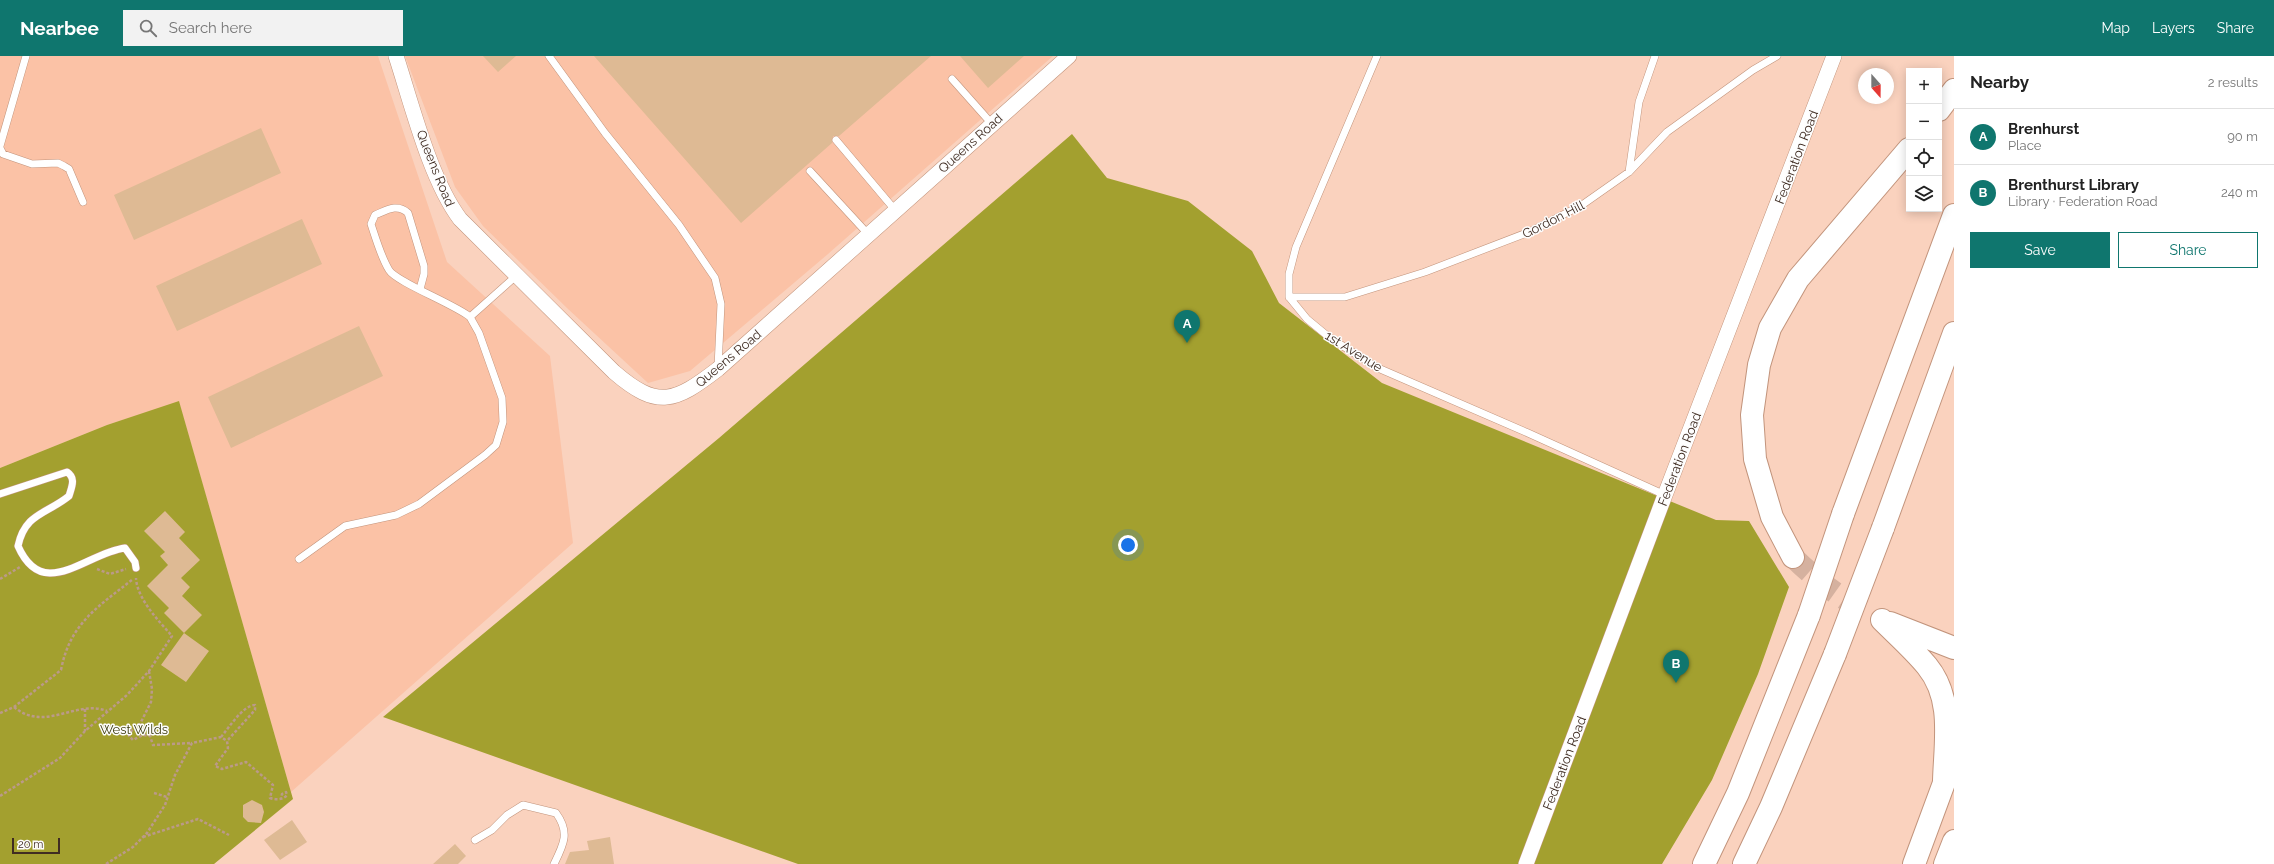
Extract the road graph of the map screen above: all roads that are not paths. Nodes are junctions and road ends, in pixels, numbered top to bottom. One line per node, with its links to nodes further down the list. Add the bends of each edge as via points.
1 (26, 56): 14 (lane)
2 (396, 56): 22 (street, Queens Road, via 446,197 469,230)
3 (549, 56): 27 (lane, via 605,133 679,225 715,278 721,304)
4 (1069, 56): 12 (street, Queens Road)
5 (1377, 56): 24 (lane, via 1296,247 1289,274)
6 (1655, 56): 17 (lane, via 1639,102)
7 (1776, 56): 17 (lane, Gordon Hill, via 1667,132)
8 (1834, 56): 29 (street, Federation Road)
9 (952, 79): 12 (lane)
10 (1954, 90): 11 (main road)
11 (1942, 106)
12 (992, 124): 19 (street, Queens Road)
13 (836, 140): 19 (lane)
14 (0, 147): 18 (lane, via 3,154 32,164 58,163 69,169)
15 (1906, 153): 30 (main road, via 1798,279 1770,328 1759,365 1752,415 1755,460 1772,517)
16 (810, 171): 21 (lane)
17 (1629, 172): 24 (lane, Gordon Hill, via 1582,205 1530,232 1424,272 1345,296)
18 (83, 202)
19 (895, 210): 21 (street, Queens Road)
20 (1954, 215): 40 (main road, bridge, via 1843,514 1809,615 1738,793)
21 (868, 234): 27 (street, Queens Road)
22 (516, 276): 25 (lane); 27 (street, Queens Road, via 633,389 645,394 662,396 684,393)
23 (420, 288): 23 (lane, via 389,271 371,224 376,215 397,207 408,213 424,266); 25 (lane)
24 (1289, 297): 29 (lane, 1st Avenue, via 1308,319 1330,338 1378,368)
25 (470, 317): 31 (lane, via 479,333 502,398 503,422 496,445 419,504 396,515 345,526)
26 (1954, 333): 41 (main road, bridge, via 1835,654 1771,807)
27 (718, 369)
28 (0, 494): 32 (lane, via 67,472 72,475 73,480 69,496 31,520 24,528 18,546 27,563 36,570 51,574 125,548)
29 (1665, 495): 39 (street, Federation Road)
30 (1794, 557)
31 (299, 559)
32 (135, 565)
33 (1954, 648): 35 (main road, via 1877,618 1927,666 1942,691 1947,728)
34 (1954, 756): 35 (main road)
35 (1944, 781): 42 (main road)
36 (475, 840): 38 (lane, via 523,805 534,806 556,813 564,827 565,837)
37 (1954, 841): 43 (main road)
38 (554, 864)
39 (1526, 864)
40 (1704, 864)
41 (1744, 864)
42 (1914, 864)
43 (1946, 864)

